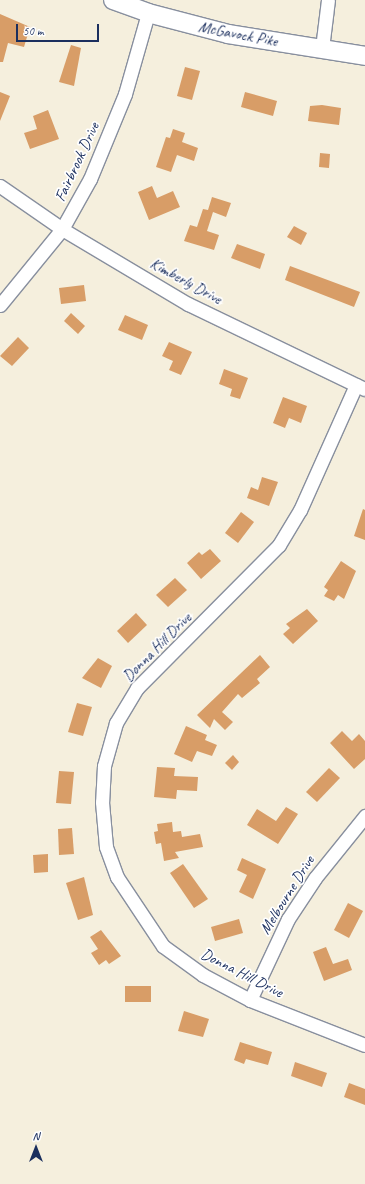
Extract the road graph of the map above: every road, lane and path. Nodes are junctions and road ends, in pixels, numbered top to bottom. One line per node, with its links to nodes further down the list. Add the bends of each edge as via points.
1 (114, 0): 3 (main road, McGavock Pike)
2 (328, 0): 4 (street)
3 (148, 13): 4 (main road, McGavock Pike, via 234,36); 7 (street, Fairbrook Drive, via 112,128)
4 (322, 48): 5 (main road, McGavock Pike)
5 (365, 56)
6 (0, 186): 7 (street, Kimberly Drive)
7 (62, 229): 8 (street, Fairbrook Drive); 9 (street, Kimberly Drive, via 188,304)
8 (0, 305)
9 (360, 387): 11 (street, Donna Hill Drive, via 300,510 278,545 137,688 116,724 104,766 102,802 106,847 125,890 163,946 203,975)
10 (365, 816): 11 (street, Melbourne Drive, via 315,878 292,913)
11 (250, 1000): 12 (street, Donna Hill Drive)
12 (365, 1045)

